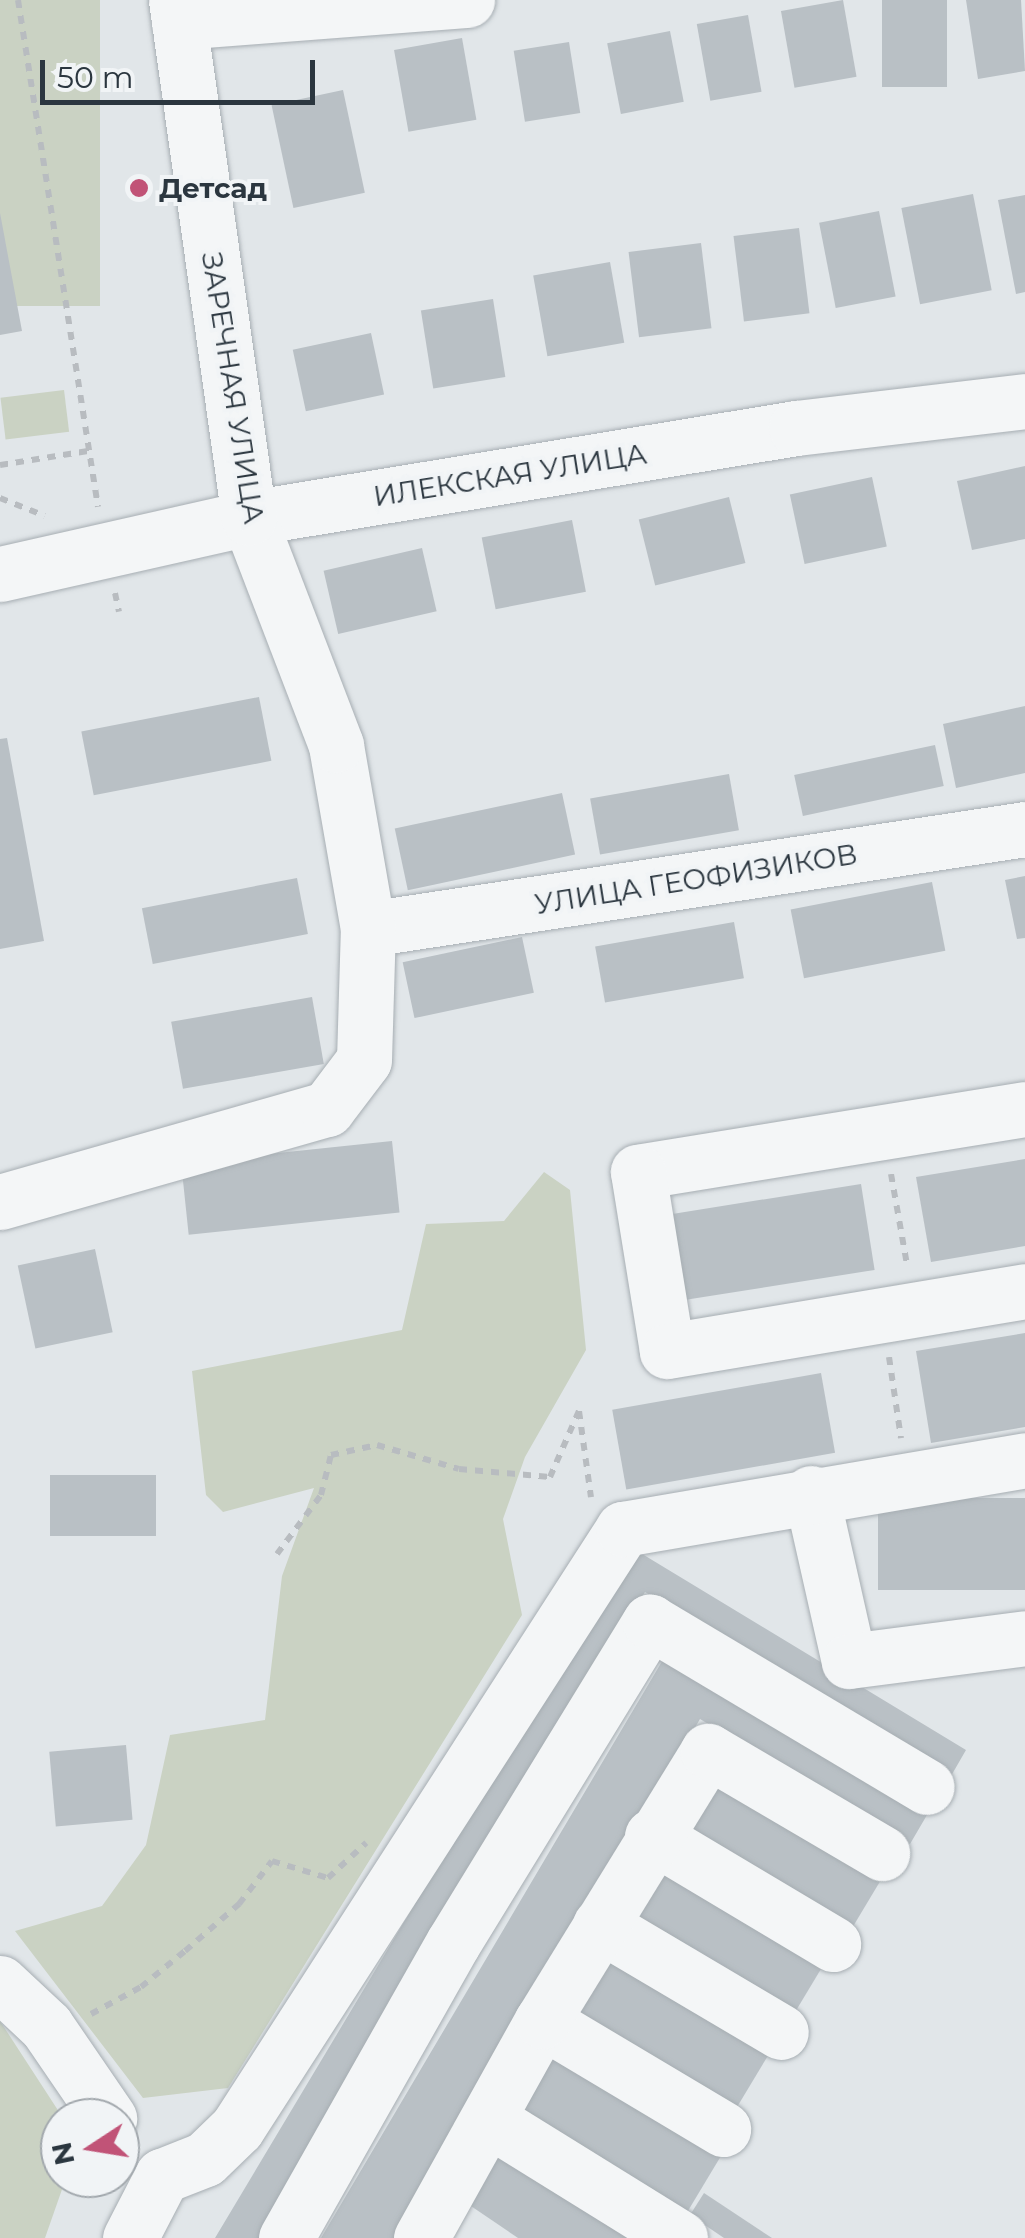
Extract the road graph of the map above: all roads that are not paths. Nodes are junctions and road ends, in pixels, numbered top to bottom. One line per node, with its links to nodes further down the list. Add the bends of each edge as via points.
1 (467, 0): 2 (street)
2 (178, 11): 4 (street, ЗАРЕЧНАЯ УЛИЦА)
3 (1025, 400): 4 (street, ИЛЕКСКАЯ УЛИЦА, via 796,428)
4 (249, 518): 5 (street, ИЛЕКСКАЯ УЛИЦА); 7 (street, ЗАРЕЧНАЯ УЛИЦА, via 336,745)
5 (0, 574)
6 (1025, 829): 7 (street, УЛИЦА ГЕОФИЗИКОВ)
7 (368, 930): 9 (street, ЗАРЕЧНАЯ УЛИЦА, via 364,1060 327,1110)
8 (1025, 1109): 10 (street, via 638,1172 667,1351)
9 (0, 1202)
10 (1025, 1291)
11 (1025, 1460): 12 (street)
12 (811, 1493): 13 (street, via 849,1660); 26 (street, via 623,1528 237,2128 205,2159)
13 (1025, 1638)
14 (927, 1787): 29 (street, via 650,1622 453,1943)
15 (652, 1836): 16 (street, via 708,1750); 17 (street); 18 (street)
16 (882, 1853)
17 (600, 1925): 20 (street); 21 (street)
18 (833, 1944)
19 (0, 1983): 22 (street, via 46,2026)
20 (542, 2021): 23 (street); 24 (street)
21 (781, 2032)
22 (96, 2098)
23 (488, 2119): 27 (street); 30 (street)
24 (723, 2128)
25 (140, 2152): 26 (street)
26 (162, 2176): 28 (street)
27 (442, 2230)
28 (130, 2238)
29 (286, 2238)
30 (680, 2238)

